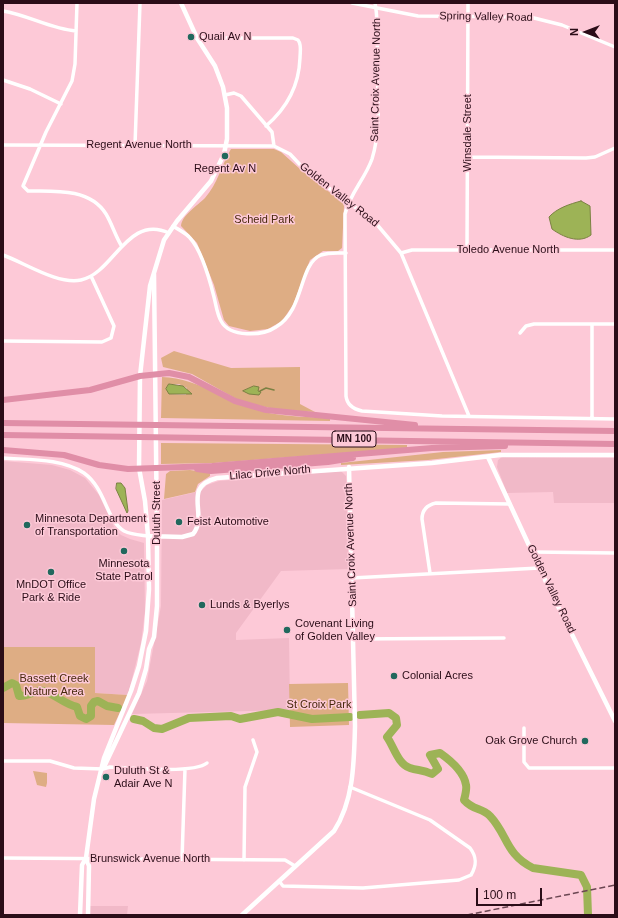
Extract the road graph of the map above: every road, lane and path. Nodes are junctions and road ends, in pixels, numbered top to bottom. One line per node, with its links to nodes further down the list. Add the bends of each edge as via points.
1 (77, 3): 10 (street)
2 (140, 3): 19 (street)
3 (181, 3): 11 (street)
4 (352, 3): 7 (street, Spring Valley Road)
5 (375, 3): 7 (street, Saint Croix Avenue North)
6 (468, 3): 9 (street, Winsdale Street)
7 (376, 8): 9 (street, Spring Valley Road, via 418,16); 24 (street, Saint Croix Avenue North, via 377,137 367,172)
8 (3, 11): 10 (street)
9 (468, 16): 12 (street, Spring Valley Road, via 518,15 540,19); 23 (street, Winsdale Street)
10 (76, 32): 15 (street, via 74,73)
11 (197, 38): 14 (street, via 215,66); 16 (street, via 298,40 300,68 293,92 282,110)
12 (615, 47)
13 (3, 80): 15 (street, via 30,89)
14 (225, 95): 16 (street, via 234,93 241,96); 20 (street, Duluth Street, via 228,118)
15 (61, 104): 18 (street)
16 (266, 126): 21 (street, via 274,136)
17 (3, 145): 18 (street, Regent Avenue North)
18 (40, 145): 19 (street, Regent Avenue North); 27 (street, via 24,186 28,191 64,192 95,203 106,214)
19 (135, 145): 20 (street, Regent Avenue North)
20 (226, 146): 21 (street, Regent Avenue North); 25 (street, Duluth Street, via 211,181)
21 (274, 146): 24 (street, Golden Valley Road, via 290,154 307,172)
22 (615, 148): 23 (street, via 586,158)
23 (468, 157): 28 (street, Winsdale Street)
24 (349, 202): 30 (street, Saint Croix Avenue North, via 346,214); 31 (street, Golden Valley Road, via 374,221)
25 (173, 226): 26 (street, Duluth Street); 30 (street, via 187,235 196,246 221,321 228,328 243,333 261,334 281,325 294,309 313,261 324,254)
26 (169, 233): 27 (street, via 157,229 140,232); 33 (street, Duluth Street)
27 (121, 245): 34 (street, via 102,270)
28 (467, 250): 29 (street, Toledo Avenue North); 31 (street, Toledo Avenue North, via 412,250)
29 (615, 250)
30 (346, 253): 42 (street, Saint Croix Avenue North, via 346,396 351,407 366,412)
31 (402, 254): 42 (street, Golden Valley Road)
32 (3, 255): 34 (street, via 64,280 80,280)
33 (154, 271): 39 (street, Duluth Street); 40 (street, Duluth Street, via 148,300)
34 (92, 276): 38 (street, via 114,326 111,338 102,342)
35 (592, 324): 36 (street); 37 (street, via 534,324 526,326); 43 (street)
36 (615, 324)
37 (520, 333)
38 (3, 341)
39 (156, 373): 40 (highway); 46 (highway, via 189,377 235,401 270,411); 57 (street, Duluth Street)
40 (140, 376): 41 (highway, via 90,390); 56 (street, Duluth Street)
41 (3, 400)
42 (469, 416): 43 (street)
43 (592, 418): 44 (street)
44 (615, 419)
45 (3, 423): 46 (highway, MN 100)
46 (436, 428): 47 (highway, MN 100)
47 (615, 431)
48 (3, 435): 49 (highway, MN 100)
49 (538, 443): 50 (highway, MN 100); 57 (highway, via 411,449)
50 (615, 444)
51 (3, 450): 56 (highway, via 64,455 109,467)
52 (615, 455): 53 (street, Lilac Drive North, via 523,454)
53 (488, 457): 55 (street, Lilac Drive North); 58 (street, Golden Valley Road)
54 (3, 458): 59 (street, Lilac Drive North, via 65,464 81,471 100,491 118,526 128,532)
55 (349, 467): 60 (street, Lilac Drive North, via 209,480 198,492 197,528 193,534 182,537); 65 (street, Saint Croix Avenue North)
56 (139, 468): 57 (highway); 59 (street, Duluth Street)
57 (156, 468): 60 (street, Duluth Street)
58 (510, 504): 61 (street, Golden Valley Road); 64 (street, via 436,503 427,506 422,519)
59 (148, 536): 60 (street, Lilac Drive North); 74 (street, Duluth Street, via 149,589 146,630 135,678 107,748)
60 (157, 536): 74 (street, Duluth Street, via 157,606 154,637 139,693)
61 (533, 552): 62 (street); 63 (street, Golden Valley Road)
62 (615, 553)
63 (539, 568): 64 (street); 68 (street, Golden Valley Road)
64 (430, 573): 65 (street)
65 (352, 578): 66 (street, Saint Croix Avenue North)
66 (353, 638): 67 (street); 76 (street, Saint Croix Avenue North, via 355,726)
67 (504, 638)
68 (615, 721)
69 (524, 728): 73 (street, via 524,762 529,768)
70 (253, 740): 80 (street, via 257,752 246,787)
71 (3, 761): 74 (street, via 50,761 71,767)
72 (207, 763): 75 (street)
73 (615, 768)
74 (103, 769): 75 (street); 78 (street, Duluth Street, via 94,799)
75 (185, 769): 79 (street)
76 (350, 787): 81 (street, Saint Croix Avenue North, via 343,817 334,830); 82 (street, via 430,820 470,848 474,852 476,863 471,875 459,880 362,888 283,886)
77 (3, 858): 78 (street, Brunswick Avenue North)
78 (86, 858): 79 (street, Brunswick Avenue North); 83 (street, Duluth Street, via 82,865); 84 (street, Duluth Street, via 89,866)
79 (182, 859): 80 (street, Brunswick Avenue North)
80 (244, 860): 81 (street, Brunswick Avenue North, via 285,860)
81 (295, 866): 82 (street, Saint Croix Avenue North)
82 (279, 881): 85 (street, Saint Croix Avenue North)
83 (80, 915)
84 (88, 915)
85 (242, 915)

